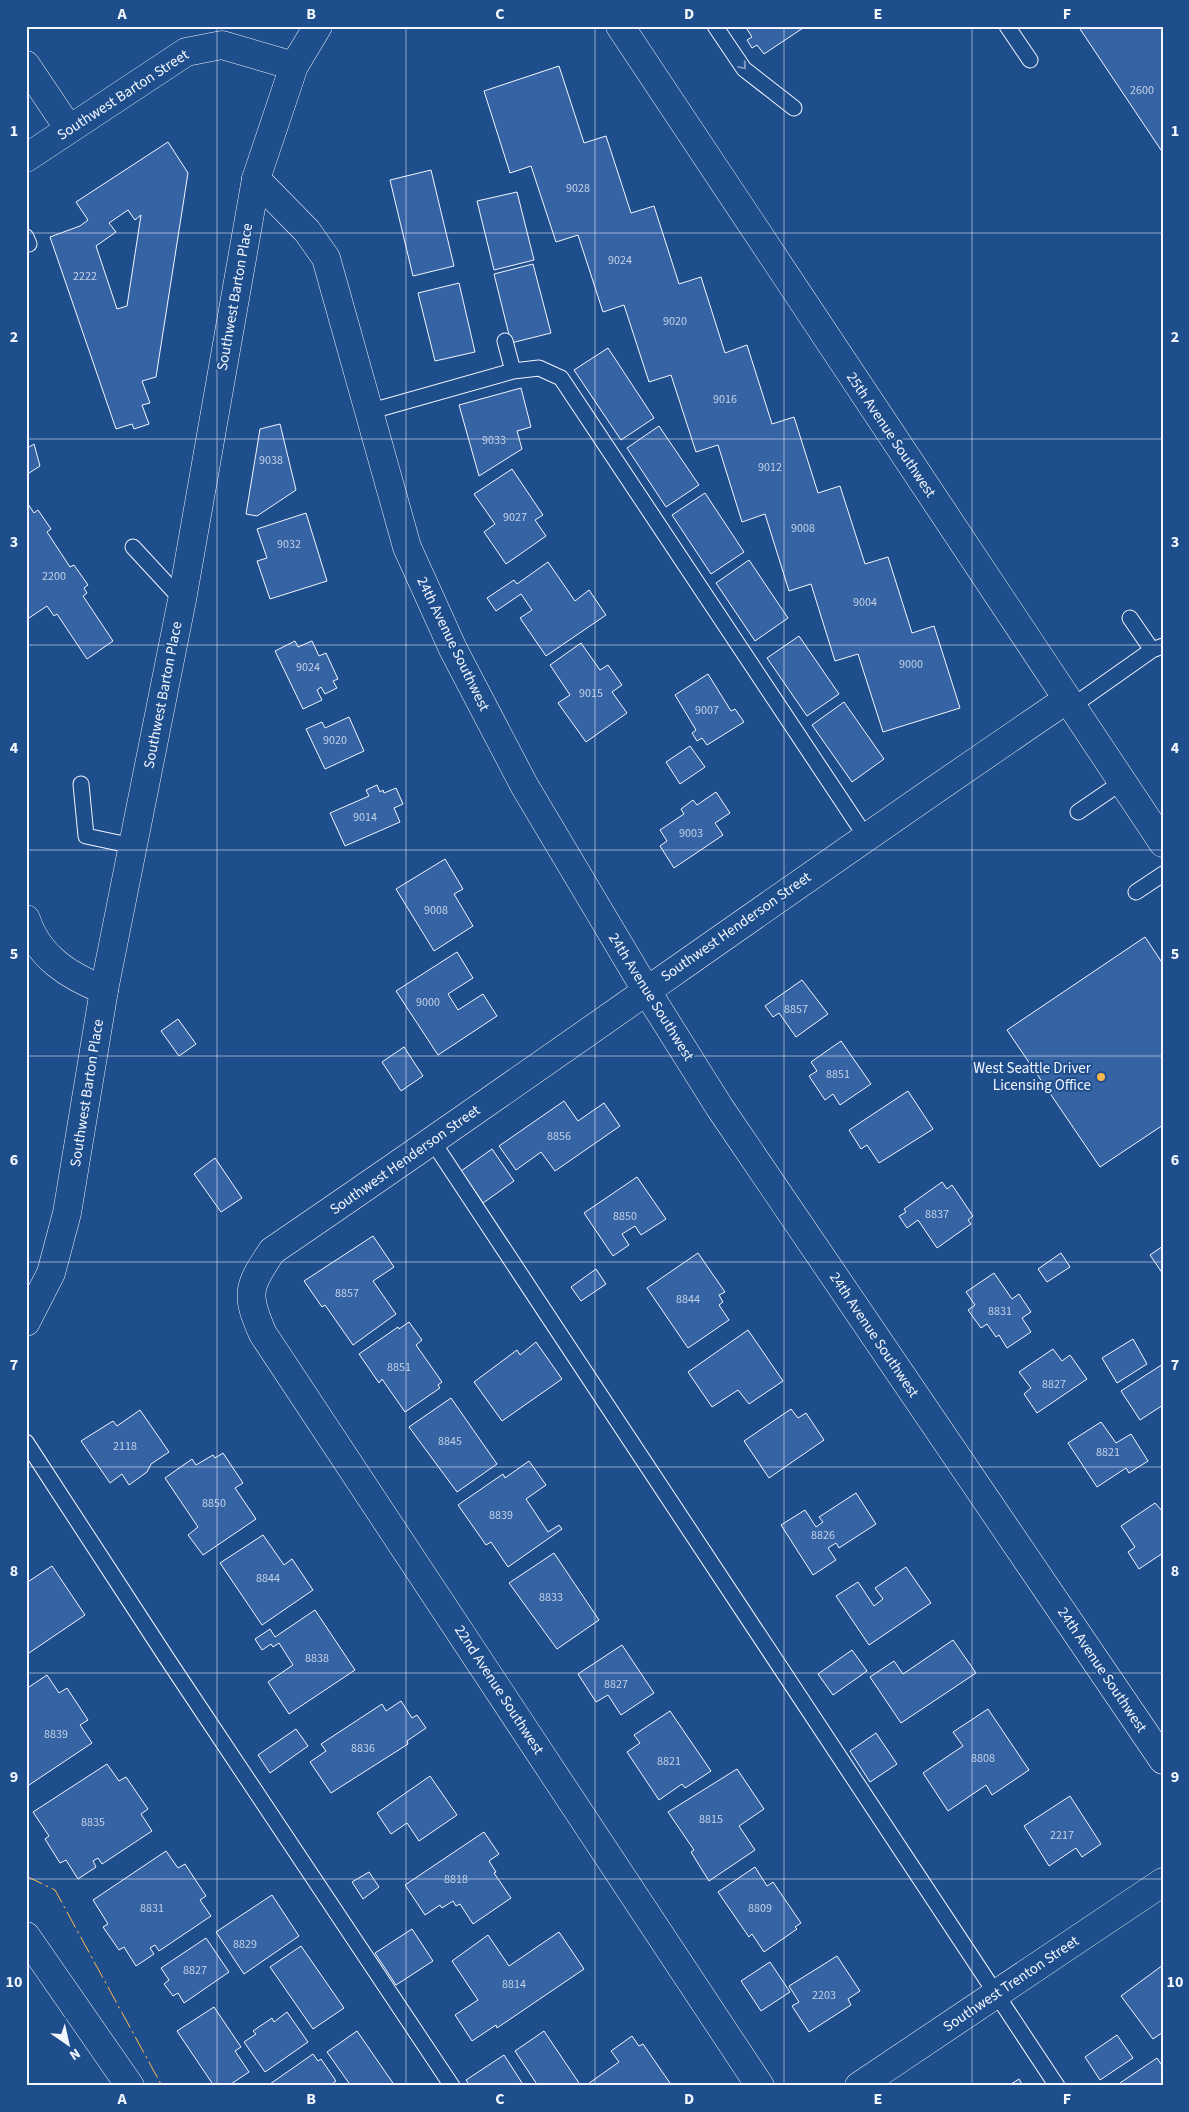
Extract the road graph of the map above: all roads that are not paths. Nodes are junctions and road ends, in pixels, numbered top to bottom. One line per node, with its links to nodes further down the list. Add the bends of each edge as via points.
1 (318, 26): 7 (street)
2 (620, 26): 19 (street, 25th Avenue Southwest)
3 (715, 26): 8 (lane, one-way to 8, via 744,69)
4 (1007, 26): 5 (lane)
5 (1030, 60)
6 (26, 65): 9 (street)
7 (294, 66): 9 (street, Southwest Barton Street, via 222,45 186,52); 11 (street, Southwest Barton Place)
8 (794, 108)
9 (69, 129): 10 (street, Southwest Barton Street)
10 (26, 158)
11 (256, 179): 14 (street, 24th Avenue Southwest, via 307,231 326,258); 16 (street, Southwest Barton Place)
12 (505, 341): 13 (lane)
13 (513, 371): 14 (lane); 23 (lane, via 538,368 561,378)
14 (368, 412): 30 (street, 24th Avenue Southwest, via 407,547 453,649 524,785)
15 (133, 547): 16 (lane)
16 (182, 600): 25 (street, Southwest Barton Place)
17 (1130, 618): 18 (lane)
18 (1157, 648): 19 (lane, Southwest Henderson Street)
19 (1069, 704): 20 (street, 25th Avenue Southwest); 23 (street, Southwest Henderson Street)
20 (1122, 782): 22 (lane); 24 (street, 25th Avenue Southwest)
21 (81, 784): 25 (lane, via 86,836)
22 (1078, 812)
23 (866, 837): 30 (street, Southwest Henderson Street)
24 (1163, 843)
25 (133, 846): 29 (street, Southwest Barton Place)
26 (1163, 874): 27 (lane)
27 (1136, 892)
28 (26, 919): 29 (street, via 42,951 60,968)
29 (104, 990): 33 (street, Southwest Barton Place, via 67,1213 51,1273)
30 (646, 990): 31 (street, Southwest Henderson Street); 35 (street, 24th Avenue Southwest, via 720,1108)
31 (433, 1142): 32 (street, Southwest Henderson Street, via 272,1251 256,1275); 38 (lane)
32 (252, 1290): 41 (street, 22nd Avenue Southwest, via 251,1308 263,1334)
33 (26, 1322)
34 (26, 1442): 40 (lane)
35 (1163, 1760)
36 (1163, 1882): 38 (street, Southwest Trenton Street)
37 (26, 1936): 39 (street)
38 (995, 1995): 42 (street, Southwest Trenton Street); 43 (lane)
39 (130, 2086)
40 (452, 2086)
41 (760, 2086)
42 (859, 2086)
43 (1057, 2086)

